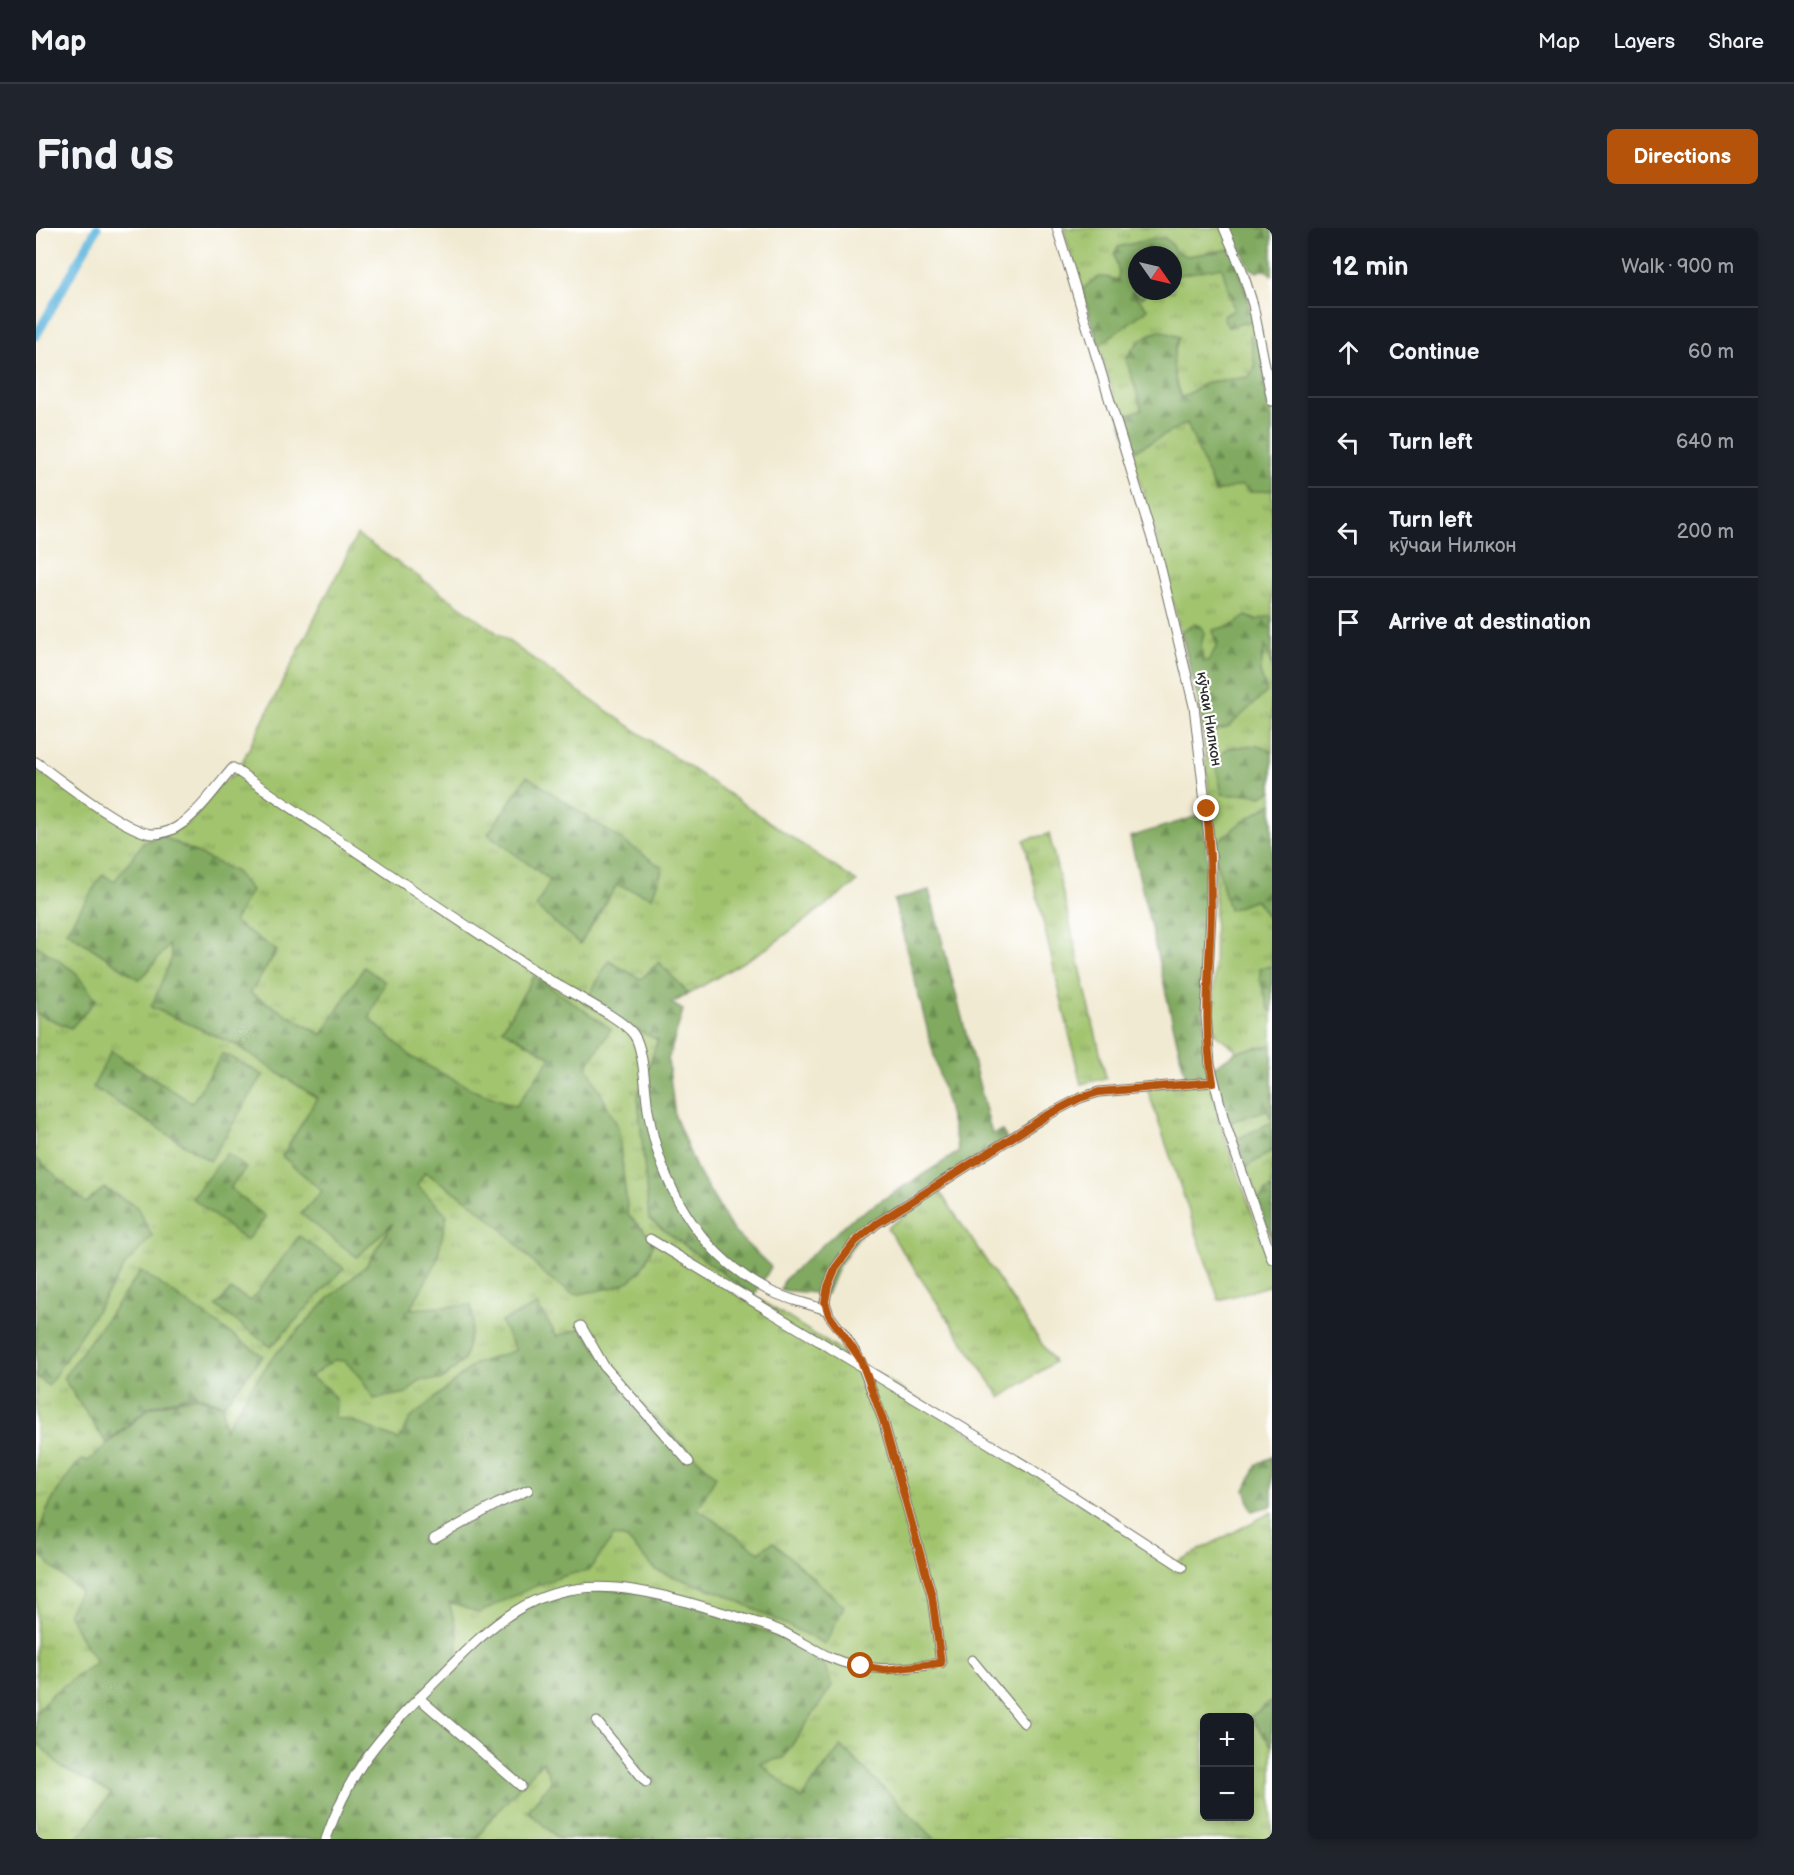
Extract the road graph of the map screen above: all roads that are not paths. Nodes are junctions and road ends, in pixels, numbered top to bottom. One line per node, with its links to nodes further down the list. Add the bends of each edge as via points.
1 (1057, 228): 5 (street, кӯчаи Нилкон, via 1160,565 1194,706 1211,855 1206,1016)
2 (1224, 228): 3 (street, via 1253,304)
3 (1272, 401)
4 (36, 762): 8 (street, via 125,824 154,834 185,822 233,768 489,941 624,1025 640,1049 657,1151 677,1201 693,1224 733,1269 772,1292)
5 (1213, 1082): 7 (street, кӯчаи Нилкон); 8 (street, via 1099,1092 1046,1116 865,1232 832,1276 825,1296)
6 (650, 1239): 10 (street)
7 (1272, 1259)
8 (826, 1310): 10 (street)
9 (581, 1326): 11 (street, via 604,1366)
10 (864, 1368): 14 (street); 16 (street, via 932,1596 941,1663 885,1670 861,1666 831,1658 768,1626 662,1594 590,1588 554,1594 517,1610 496,1624)
11 (689, 1462)
12 (528, 1490): 13 (street)
13 (434, 1539)
14 (1182, 1567)
15 (972, 1660): 18 (street)
16 (419, 1698): 20 (street); 21 (street, via 365,1758 343,1794)
17 (597, 1722): 19 (street)
18 (1024, 1723)
19 (646, 1782)
20 (521, 1786)
21 (326, 1839)

